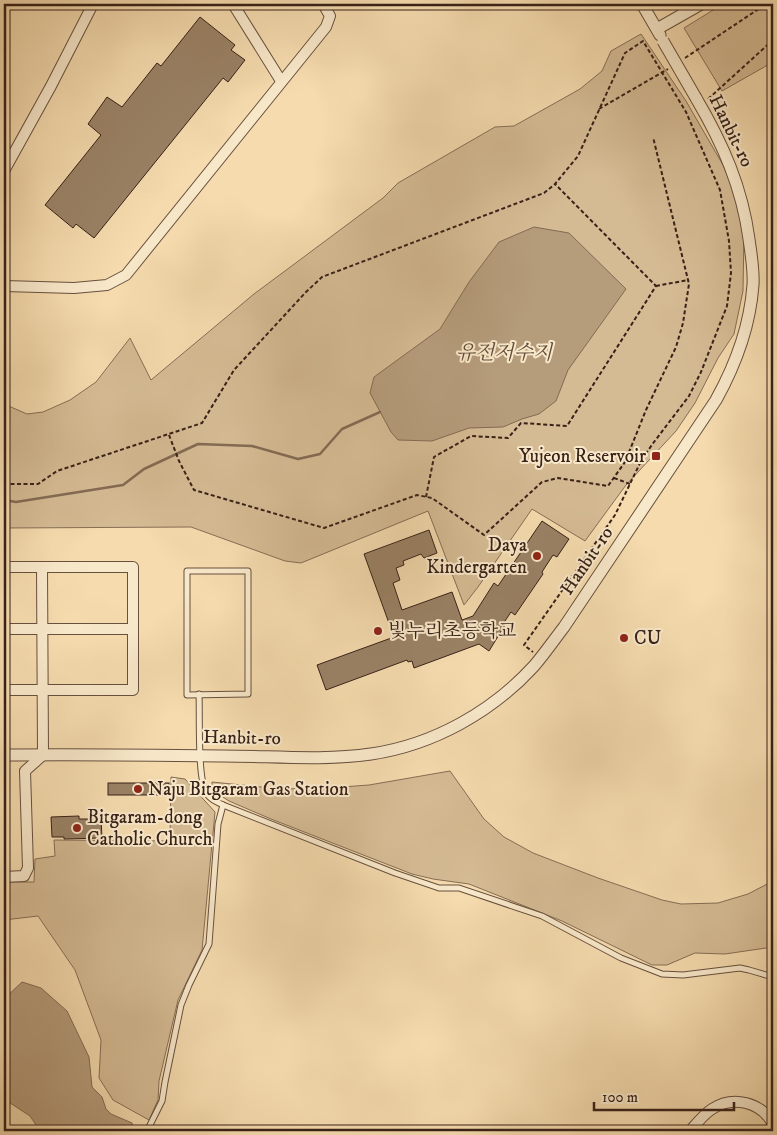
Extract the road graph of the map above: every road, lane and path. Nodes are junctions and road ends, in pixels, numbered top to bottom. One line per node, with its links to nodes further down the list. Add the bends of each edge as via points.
1 (93, 4): 11 (street)
2 (233, 4): 8 (street)
3 (323, 4): 8 (street, via 330,16 326,27)
4 (642, 4): 6 (street, Hanbit-ro)
5 (701, 4): 6 (street)
6 (657, 30): 9 (street, Hanbit-ro, bridge)
7 (773, 40): 9 (path)
8 (281, 82): 14 (street, via 126,275 107,286)
9 (699, 102): 26 (street, Hanbit-ro, via 734,173 747,222 753,284 742,341 729,377 716,400)
10 (653, 137): 13 (path)
11 (4, 171)
12 (555, 184): 15 (path); 16 (path, via 535,197 322,277 234,370 202,423); 19 (path, via 578,156 625,53 643,41 686,112 720,190 731,273 727,306 701,372 689,396 642,460)
13 (688, 280): 15 (path); 17 (path, via 688,297 676,347 625,462)
14 (4, 286)
15 (656, 286): 20 (path, via 567,426 521,422 508,438 471,436 434,457)
16 (169, 435): 18 (path, via 57,471 38,484); 20 (path, via 194,490 324,528 417,494)
17 (614, 478): 19 (path); 20 (path, via 608,486 558,478 542,482 484,535)
18 (4, 484)
19 (630, 484): 26 (path, via 616,515 524,645)
20 (426, 497)
21 (4, 567): 22 (street)
22 (42, 567): 24 (street); 25 (street, via 133,567)
23 (4, 629): 24 (street)
24 (43, 629): 25 (street); 28 (street)
25 (133, 629): 28 (street, via 133,690)
26 (540, 658): 32 (street, Hanbit-ro, via 510,689 468,719 394,749 334,756)
27 (4, 690): 28 (street)
28 (43, 690): 30 (street)
29 (199, 694): 29 (lane, via 248,694 248,570 187,571 187,694); 32 (lane)
30 (43, 754): 31 (street, Hanbit-ro); 32 (street, Hanbit-ro); 34 (street, via 25,771 28,868 24,876)
31 (4, 755)
32 (201, 755): 33 (lane, via 204,789 213,800)
33 (223, 805): 35 (lane, via 395,873 439,888 459,888 542,916 621,958 662,974 683,975 740,968); 37 (lane, via 218,824 210,944 181,1005 162,1101)
34 (4, 877)
35 (773, 977)
36 (773, 1124): 38 (street, via 758,1107 736,1101 712,1109)
37 (147, 1131)
38 (690, 1131)

